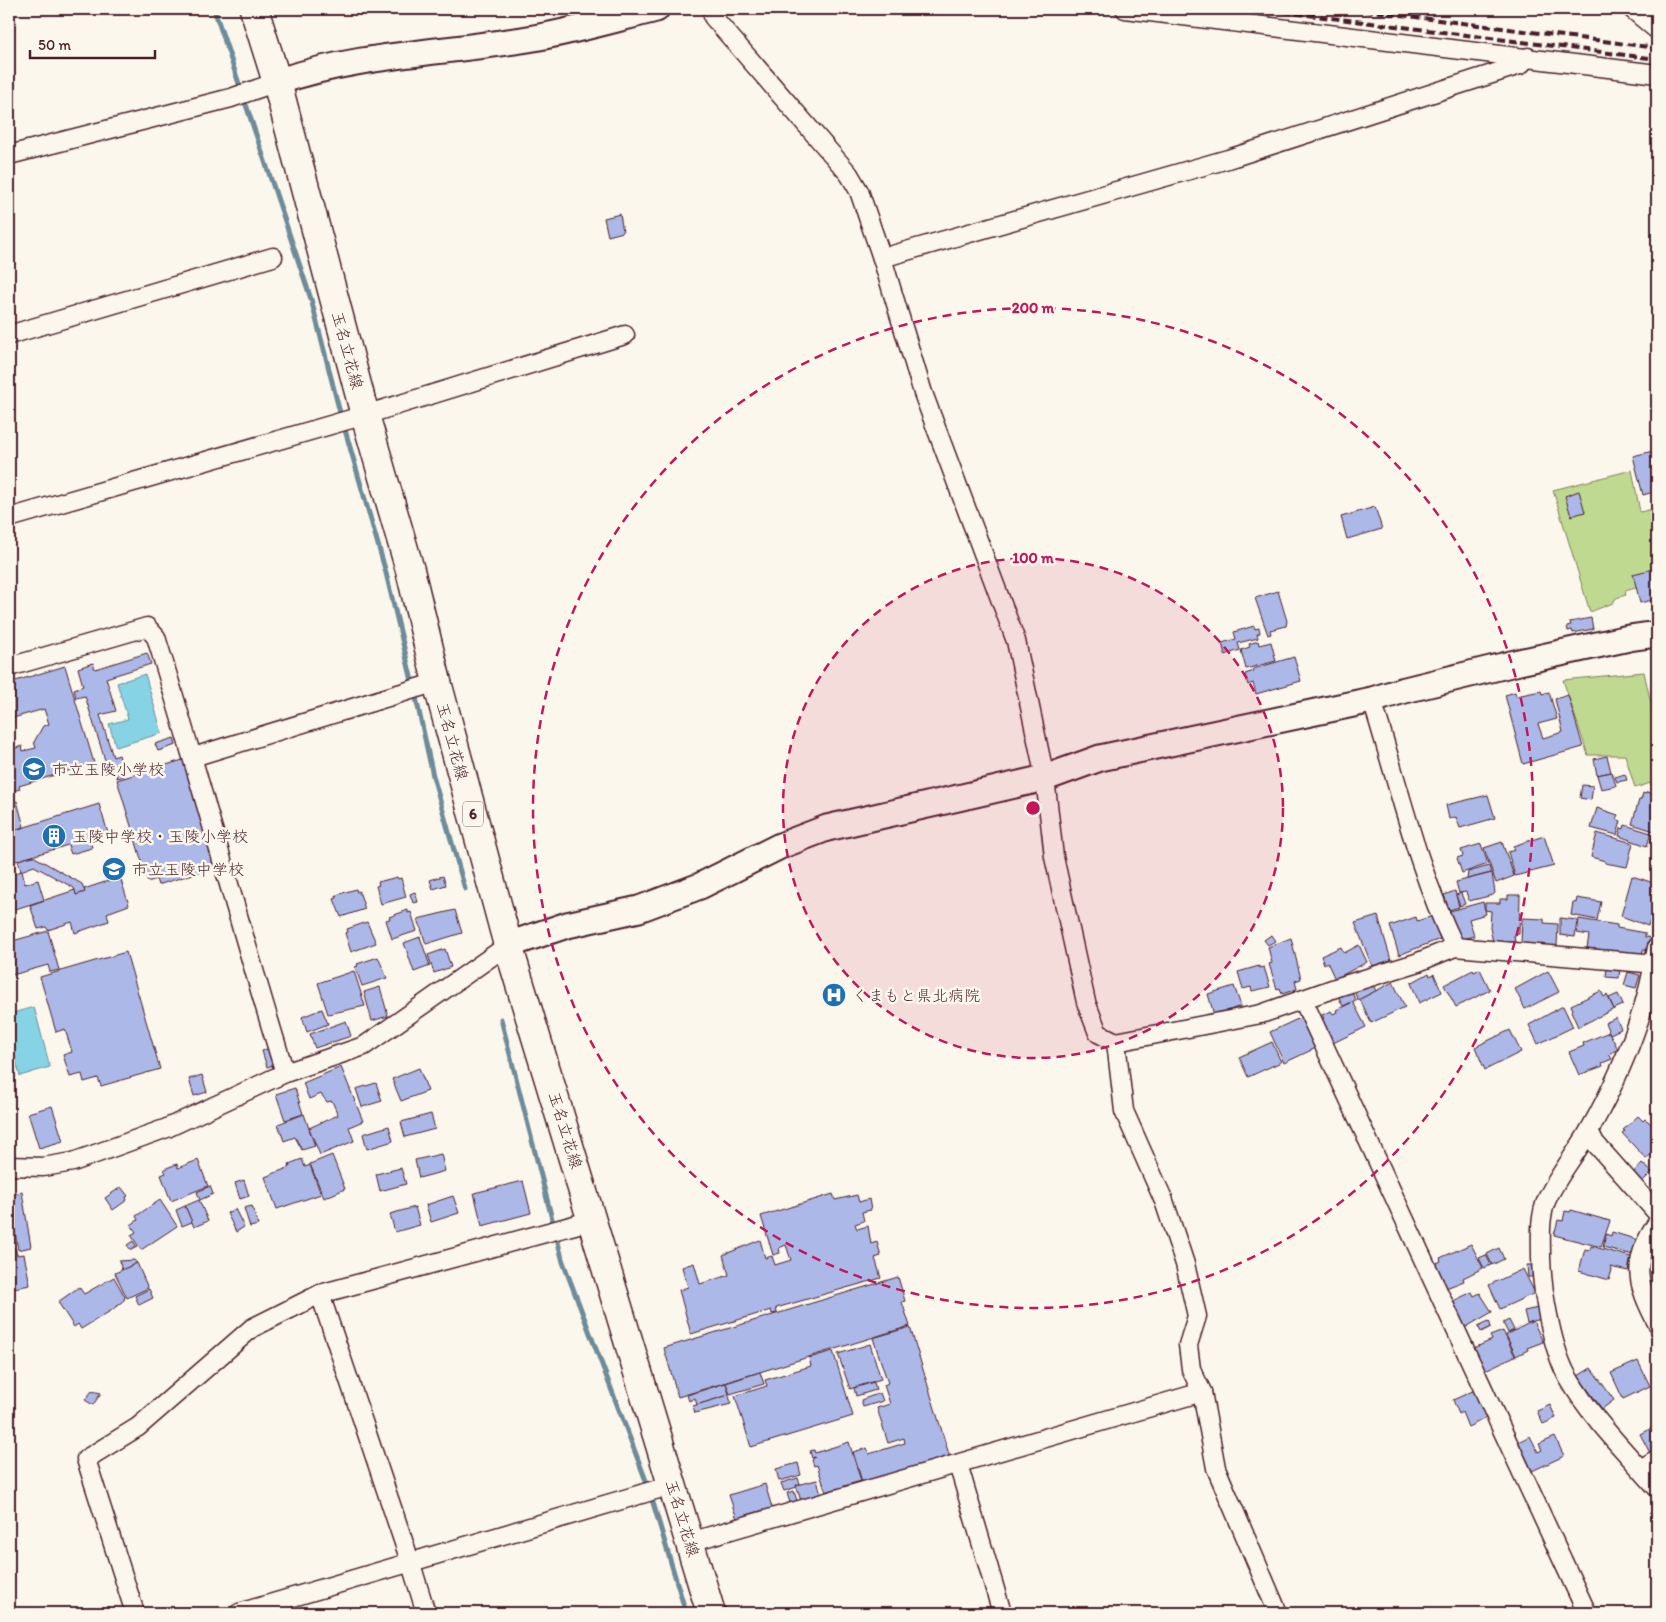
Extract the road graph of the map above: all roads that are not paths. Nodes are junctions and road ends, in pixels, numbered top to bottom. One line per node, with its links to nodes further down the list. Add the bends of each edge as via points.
1 (254, 9): 9 (main road, 玉名立花線 / 6)
2 (656, 9): 9 (street, via 534,38 390,56 313,70)
3 (712, 9): 12 (street, via 713,17 849,174 859,191)
4 (1125, 9): 7 (street)
5 (1632, 9): 6 (street)
6 (1657, 30)
7 (1528, 57): 8 (street); 12 (street, via 1520,65 1228,159)
8 (1657, 74)
9 (265, 87): 10 (street); 15 (main road, 玉名立花線 / 6)
10 (9, 155)
11 (273, 257): 13 (street)
12 (882, 258): 22 (street, via 923,393 1016,641)
13 (9, 335)
14 (625, 335): 15 (street)
15 (365, 414): 16 (street); 19 (main road, 玉名立花線 / 6, via 410,570)
16 (9, 518)
17 (1657, 634): 20 (street, via 1558,653)
18 (9, 667): 21 (street, via 147,628 156,637)
19 (429, 685): 21 (street); 23 (main road, 玉名立花線 / 6)
20 (1372, 700): 22 (street, via 1100,758); 24 (street, via 1408,825 1441,919)
21 (193, 757): 28 (street)
22 (1045, 778): 23 (street, via 827,828 780,846 700,886 639,909 567,925); 27 (street, via 1054,857 1086,1002 1098,1033)
23 (508, 945): 28 (street, via 364,1046); 32 (main road, 玉名立花線 / 6)
24 (1455, 947): 25 (street); 26 (street)
25 (1656, 958): 29 (street, via 1638,1023 1614,1084)
26 (1303, 1000): 27 (street, via 1261,1014); 50 (street)
27 (1116, 1042): 36 (street, via 1124,1111 1164,1201 1185,1264 1197,1316 1188,1345 1191,1369)
28 (285, 1073): 30 (street, via 167,1128 73,1162 43,1167)
29 (1589, 1131): 31 (street, via 1595,1143); 39 (street, via 1547,1199 1540,1224 1542,1276 1557,1354 1569,1379 1596,1417)
30 (9, 1166)
31 (1657, 1213)
32 (593, 1220): 34 (street); 40 (main road, 玉名立花線 / 6)
33 (1657, 1223): 35 (street, via 1639,1257 1640,1284)
34 (320, 1294): 43 (street); 44 (street, via 252,1328 138,1427 86,1459)
35 (1657, 1323)
36 (1202, 1392): 38 (street); 49 (street, via 1216,1468)
37 (1657, 1459): 39 (street)
38 (958, 1464): 42 (street); 48 (street)
39 (1641, 1469): 41 (street)
40 (672, 1485): 42 (main road, 玉名立花線 / 6); 43 (street)
41 (1657, 1488)
42 (690, 1542): 47 (main road, 玉名立花線 / 6)
43 (411, 1564): 45 (street); 46 (street)
44 (135, 1613)
45 (239, 1613)
46 (426, 1613)
47 (711, 1613)
48 (1002, 1613)
49 (1278, 1613)
50 (1587, 1613)

